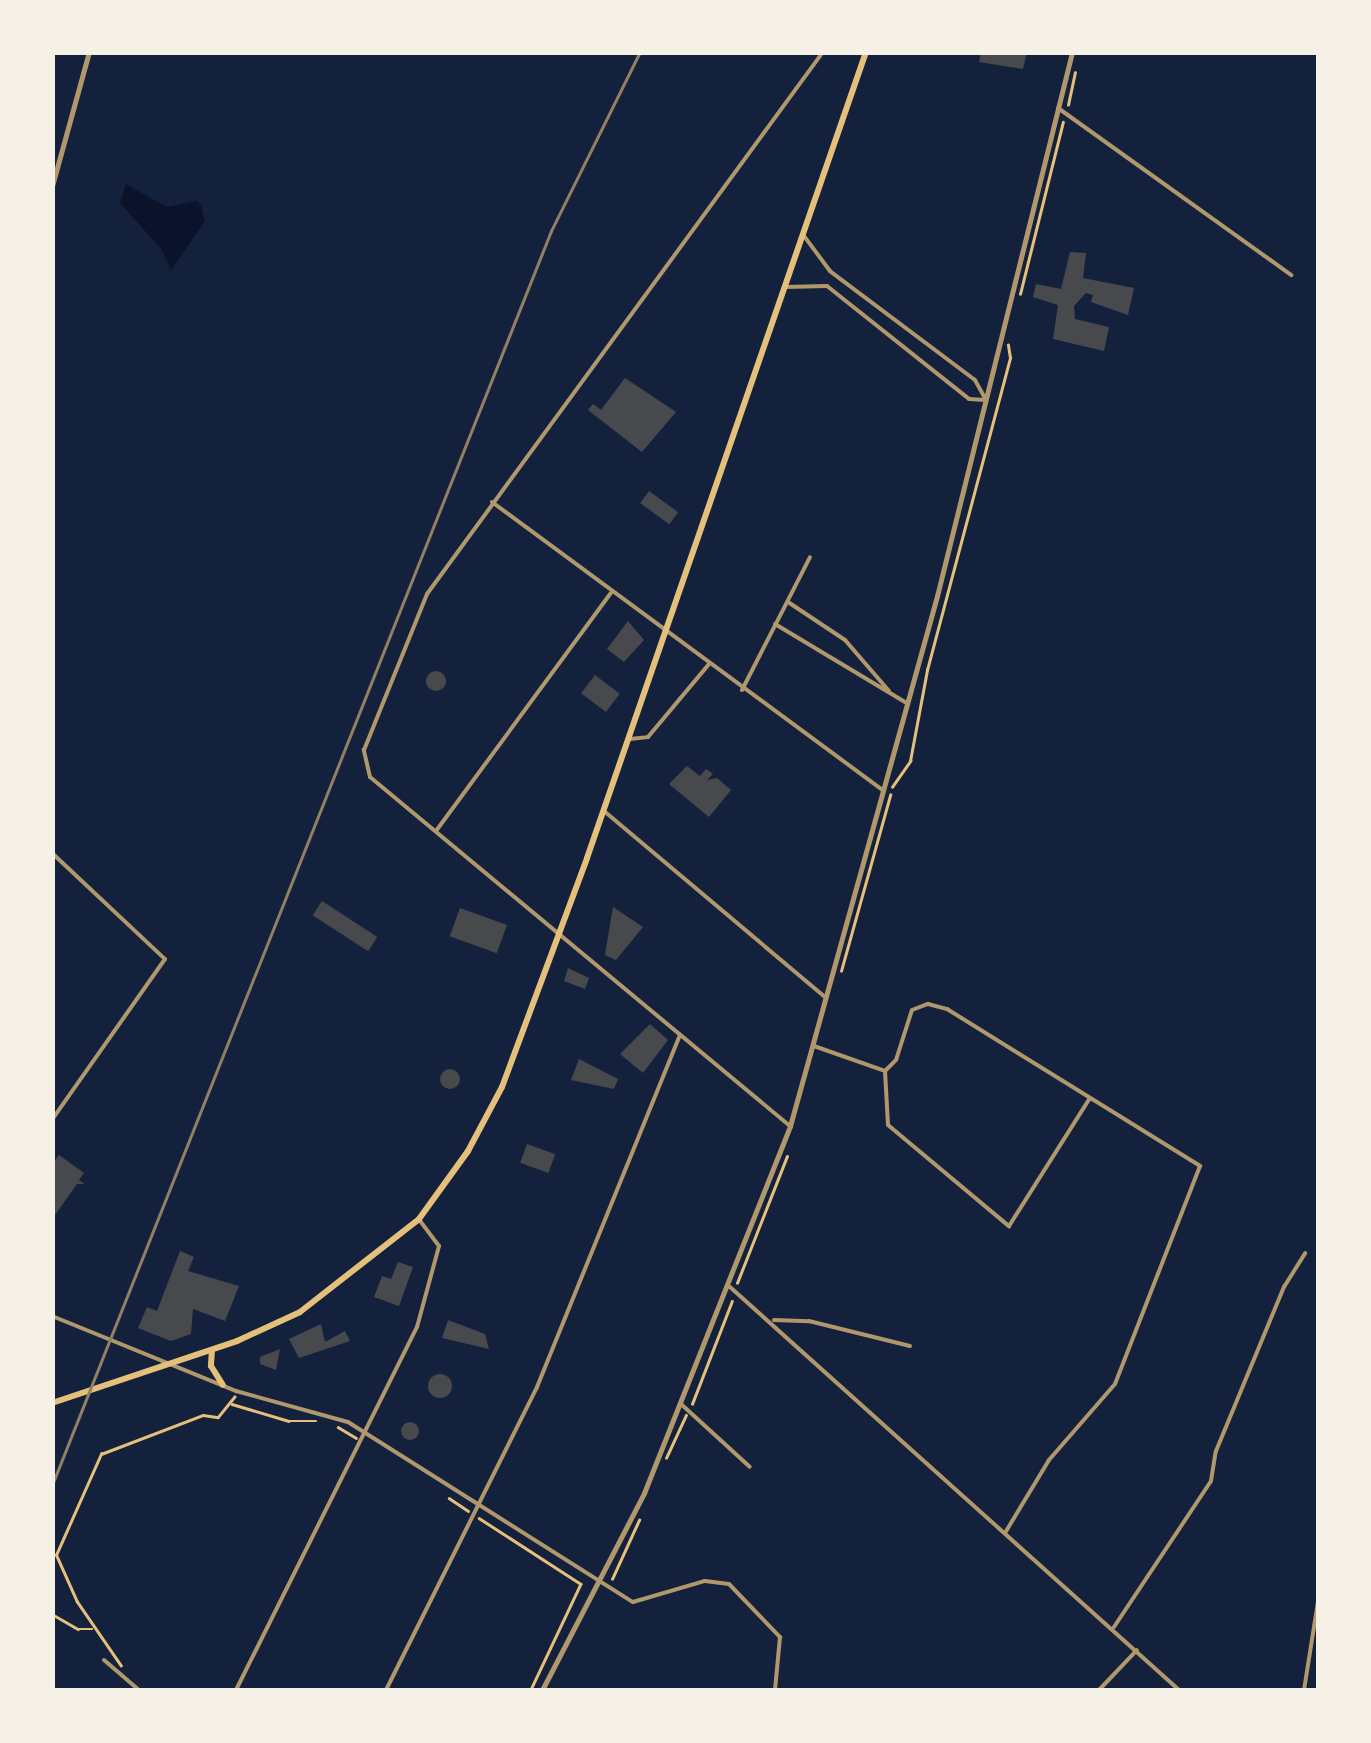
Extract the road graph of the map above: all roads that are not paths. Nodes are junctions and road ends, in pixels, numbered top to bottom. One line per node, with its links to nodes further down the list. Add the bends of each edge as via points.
1 (89, 52): 6 (street)
2 (822, 52): 11 (street)
3 (866, 52): 7 (main road)
4 (1072, 52): 5 (street)
5 (1058, 108): 8 (street); 10 (street)
6 (52, 186)
7 (802, 234): 9 (main road); 10 (street, via 830,271 975,380)
8 (1291, 275)
9 (784, 287): 10 (street, via 827,286 969,399); 16 (main road)
10 (986, 400): 20 (street)
11 (492, 502): 13 (street); 24 (street, via 427,594 364,750 370,777)
12 (810, 556): 14 (street)
13 (611, 592): 16 (street); 24 (street)
14 (787, 601): 15 (street); 19 (street, via 845,640)
15 (775, 624): 18 (street); 19 (street)
16 (667, 633): 17 (street); 21 (main road)
17 (710, 664): 18 (street); 21 (street, via 648,737)
18 (742, 690): 22 (street)
19 (892, 694): 20 (street)
20 (908, 704): 22 (street)
21 (629, 738): 23 (main road)
22 (883, 791): 27 (street)
23 (603, 810): 26 (main road); 27 (street)
24 (436, 831): 26 (street)
25 (52, 853): 33 (street, via 166,960)
26 (559, 934): 28 (street); 36 (main road, via 502,1087 468,1151)
27 (826, 998): 29 (street)
28 (680, 1035): 35 (street); 49 (street, via 537,1387)
29 (813, 1046): 30 (street); 35 (street)
30 (885, 1070): 31 (street, via 896,1060 912,1010 928,1004 995,1036); 31 (street, via 888,1124 1010,1226)
31 (1090, 1098): 50 (street, via 1200,1166 1114,1384 1049,1460)
32 (52, 1107): 33 (street)
33 (59, 1112): 34 (street)
34 (52, 1120)
35 (790, 1126): 38 (street)
36 (419, 1219): 42 (main road, via 317,1301); 47 (street, via 438,1240 439,1252 417,1326)
37 (1305, 1253): 53 (street, via 1284,1287 1216,1451 1211,1481)
38 (730, 1287): 40 (street); 46 (street)
39 (52, 1316): 43 (street)
40 (774, 1320): 41 (street, via 810,1321); 50 (street)
41 (910, 1346)
42 (212, 1349): 43 (main road); 44 (main road, via 211,1366)
43 (174, 1362): 44 (street); 45 (main road)
44 (223, 1385): 47 (street)
45 (52, 1403)
46 (681, 1404): 48 (street); 51 (street)
47 (363, 1430): 49 (street); 57 (street)
48 (750, 1467)
49 (478, 1506): 51 (street); 58 (street)
50 (1005, 1533): 53 (street)
51 (597, 1580): 59 (street); 60 (street, via 632,1602 705,1581 729,1584 780,1637)
52 (1318, 1602): 63 (street)
53 (1114, 1627): 54 (street)
54 (1137, 1649): 61 (street); 62 (street)
55 (104, 1660): 56 (street)
56 (139, 1690)
57 (236, 1690)
58 (386, 1690)
59 (542, 1690)
60 (776, 1690)
61 (1100, 1690)
62 (1179, 1690)
63 (1304, 1690)

